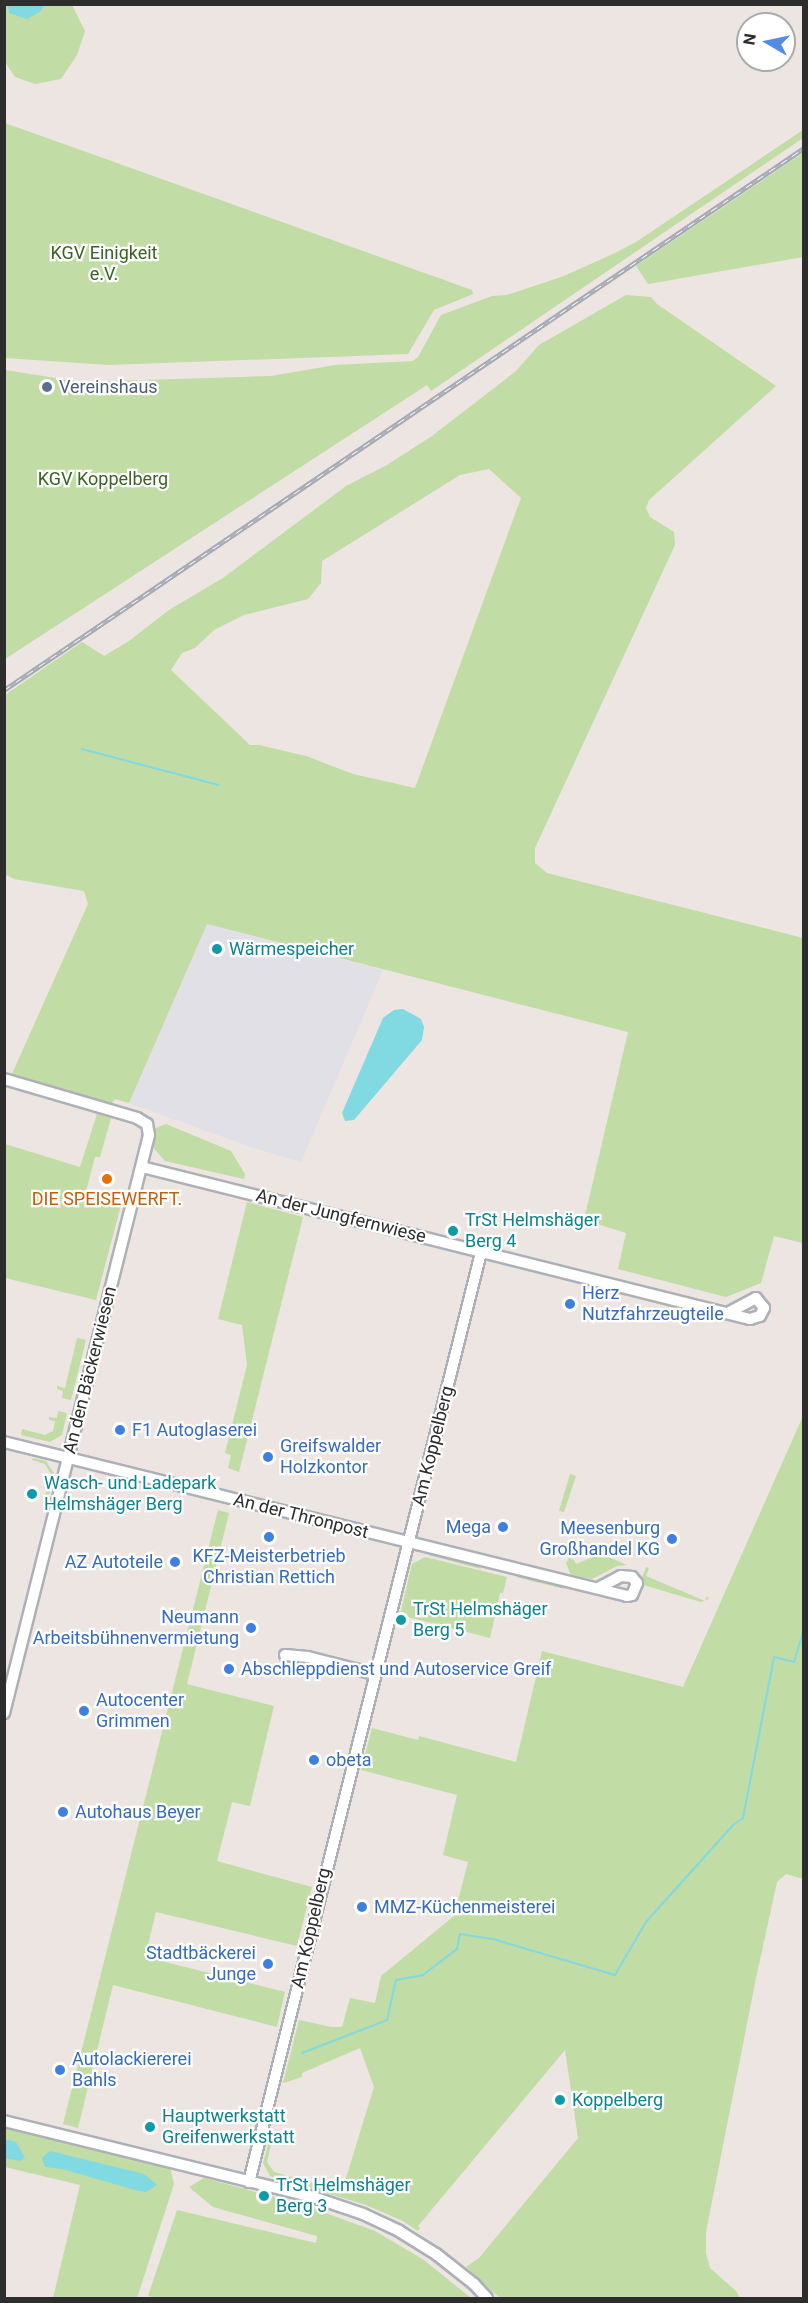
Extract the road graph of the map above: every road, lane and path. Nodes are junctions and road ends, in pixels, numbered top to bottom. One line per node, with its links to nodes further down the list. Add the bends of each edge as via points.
1 (4, 1079): 2 (street, via 142,1120 149,1135)
2 (142, 1167): 3 (street, An der Jungfernwiese); 6 (street, An den Bäckerwiesen)
3 (481, 1252): 4 (street, An der Jungfernwiese); 7 (street, Am Koppelberg)
4 (728, 1313)
5 (4, 1442): 6 (street, An der Thronpost)
6 (67, 1457): 7 (street, An der Thronpost); 11 (street, An den Bäckerwiesen)
7 (408, 1543): 8 (street, An der Thronpost); 10 (street, Am Koppelberg)
8 (598, 1588)
9 (285, 1655): 10 (street)
10 (374, 1674): 13 (street, Am Koppelberg)
11 (4, 1713)
12 (4, 2121): 13 (street)
13 (249, 2181): 14 (street, via 313,2197 399,2231 436,2254)
14 (487, 2298)

